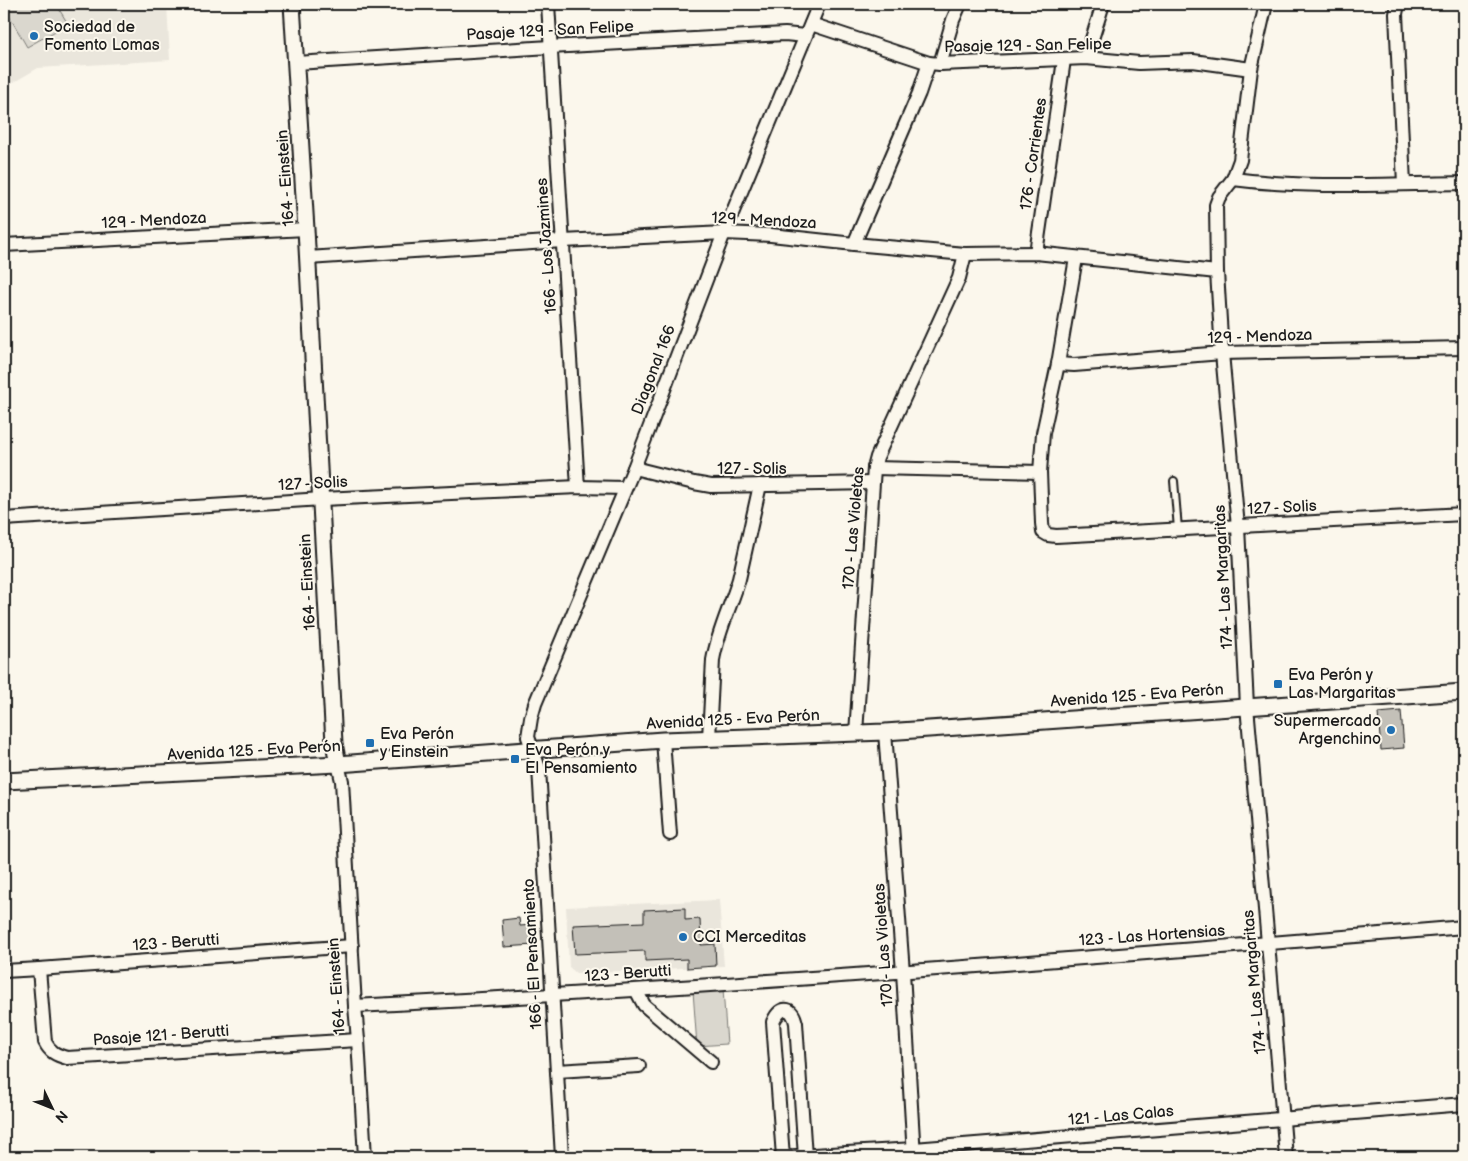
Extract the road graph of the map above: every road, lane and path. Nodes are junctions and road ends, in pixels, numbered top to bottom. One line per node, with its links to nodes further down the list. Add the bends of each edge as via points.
1 (292, 4): 13 (street, 164 - Einstein)
2 (548, 4): 9 (street, 166 - Los Jazmines)
3 (960, 4): 12 (street)
4 (1103, 4): 10 (street)
5 (1266, 4): 14 (street, 174 - Las Margaritas)
6 (1398, 4): 17 (street)
7 (813, 12): 8 (street, Diagonal 166); 12 (street, Pasaje 129 - San Felipe)
8 (805, 36): 9 (street, Pasaje 129 - San Felipe, via 785,34); 19 (street, Diagonal 166)
9 (550, 47): 13 (street, Pasaje 129 - San Felipe); 20 (street, 166 - Los Jazmines)
10 (1086, 58): 11 (street, Pasaje 129 - San Felipe); 14 (street, Pasaje 129 - San Felipe, via 1139,63 1193,61)
11 (1064, 60): 12 (street, Pasaje 129 - San Felipe); 23 (street, 176 - Corrientes)
12 (934, 63): 21 (street)
13 (296, 64): 18 (street, 164 - Einstein)
14 (1251, 69): 15 (street, 174 - Las Margaritas, via 1240,160)
15 (1233, 179): 17 (street, via 1278,184); 27 (street, 174 - Las Margaritas, via 1216,205)
16 (1464, 183): 17 (street)
17 (1404, 184)
18 (306, 228): 22 (street, 129 - Mendoza); 25 (street, 164 - Einstein)
19 (724, 233): 20 (street, 129 - Mendoza); 21 (street, 129 - Mendoza); 31 (street, Diagonal 166)
20 (563, 241): 25 (street, 129 - Mendoza); 37 (street, 166 - Los Jazmines)
21 (854, 244): 24 (street, 129 - Mendoza)
22 (4, 245)
23 (1036, 253): 24 (street, 129 - Mendoza); 26 (street, 129 - Mendoza)
24 (965, 254): 32 (street, 170 - Las Violetas, via 959,278)
25 (308, 258): 39 (street, 164 - Einstein)
26 (1076, 258): 27 (street, 129 - Mendoza); 30 (street)
27 (1217, 272): 29 (street, 174 - Las Margaritas)
28 (1464, 348): 29 (street, 129 - Mendoza)
29 (1222, 353): 30 (street, 129 - Mendoza); 42 (street, 174 - Las Margaritas)
30 (1058, 364): 33 (street, via 1043,433)
31 (634, 468): 36 (street, 127 - Solis, via 711,486); 38 (street, Diagonal 166)
32 (874, 468): 33 (street); 35 (street, 170 - Las Violetas)
33 (1040, 472): 43 (street, 127 - Solis, via 1043,532 1048,535)
34 (1174, 481): 43 (lane)
35 (872, 483): 36 (street, 127 - Solis); 47 (street, 170 - Las Violetas)
36 (760, 485): 48 (street, via 736,591 718,634 713,660)
37 (578, 487): 38 (street, 127 - Solis); 39 (street, 127 - Solis)
38 (625, 488): 50 (street, Diagonal 166, via 535,704 528,737)
39 (322, 499): 41 (street, 127 - Solis); 51 (street, 164 - Einstein, via 334,743)
40 (1464, 514): 42 (street, 127 - Solis)
41 (4, 520)
42 (1238, 527): 43 (street, 127 - Solis); 45 (street, 174 - Las Margaritas)
43 (1178, 528)
44 (1464, 692): 45 (street, Avenida 125 - Eva Perón)
45 (1247, 706): 46 (street, Avenida 125 - Eva Perón); 55 (street, 174 - Las Margaritas)
46 (885, 732): 47 (street, Avenida 125 - Eva Perón); 59 (street, 170 - Las Violetas)
47 (856, 733): 48 (street, Avenida 125 - Eva Perón)
48 (709, 738): 49 (street, Avenida 125 - Eva Perón)
49 (663, 740): 50 (street, Avenida 125 - Eva Perón); 53 (street)
50 (532, 750): 51 (street, Avenida 125 - Eva Perón); 61 (street, 166 - El Pensamiento, via 539,768)
51 (338, 764): 52 (street, Avenida 125 - Eva Perón); 56 (street, 164 - Einstein, via 342,781)
52 (4, 781)
53 (670, 834)
54 (1464, 927): 55 (street, 123 - Las Hortensias)
55 (1268, 943): 59 (street, 123 - Las Hortensias); 68 (street, 174 - Las Margaritas)
56 (352, 946): 57 (street, 123 - Berutti); 62 (street, 164 - Einstein)
57 (39, 969): 58 (street, 123 - Berutti); 63 (street, Pasaje 121 - Berutti, via 45,1042 57,1056 67,1058)
58 (4, 971)
59 (903, 972): 60 (street, 123 - Berutti); 69 (street, 170 - Las Violetas)
60 (636, 990): 61 (street, 123 - Berutti); 64 (street, via 644,1005)
61 (552, 996): 62 (street, 123 - Berutti); 66 (street, 166 - El Pensamiento)
62 (355, 1006): 63 (street, 164 - Einstein)
63 (358, 1040): 70 (street, 164 - Einstein)
64 (711, 1062)
65 (638, 1066): 66 (street)
66 (556, 1071): 71 (street, 166 - El Pensamiento)
67 (1464, 1104): 68 (street, 121 - Las Calas)
68 (1283, 1119): 69 (street, 121 - Las Calas); 74 (street, 174 - Las Margaritas)
69 (914, 1153): 73 (street, 121 - Las Calas)
70 (365, 1157)
71 (562, 1157)
72 (782, 1157): 73 (street, 121 - Las Calas); 73 (street, via 773,1022 776,1015 787,1010 792,1012 796,1023)
73 (805, 1157)
74 (1286, 1157)

